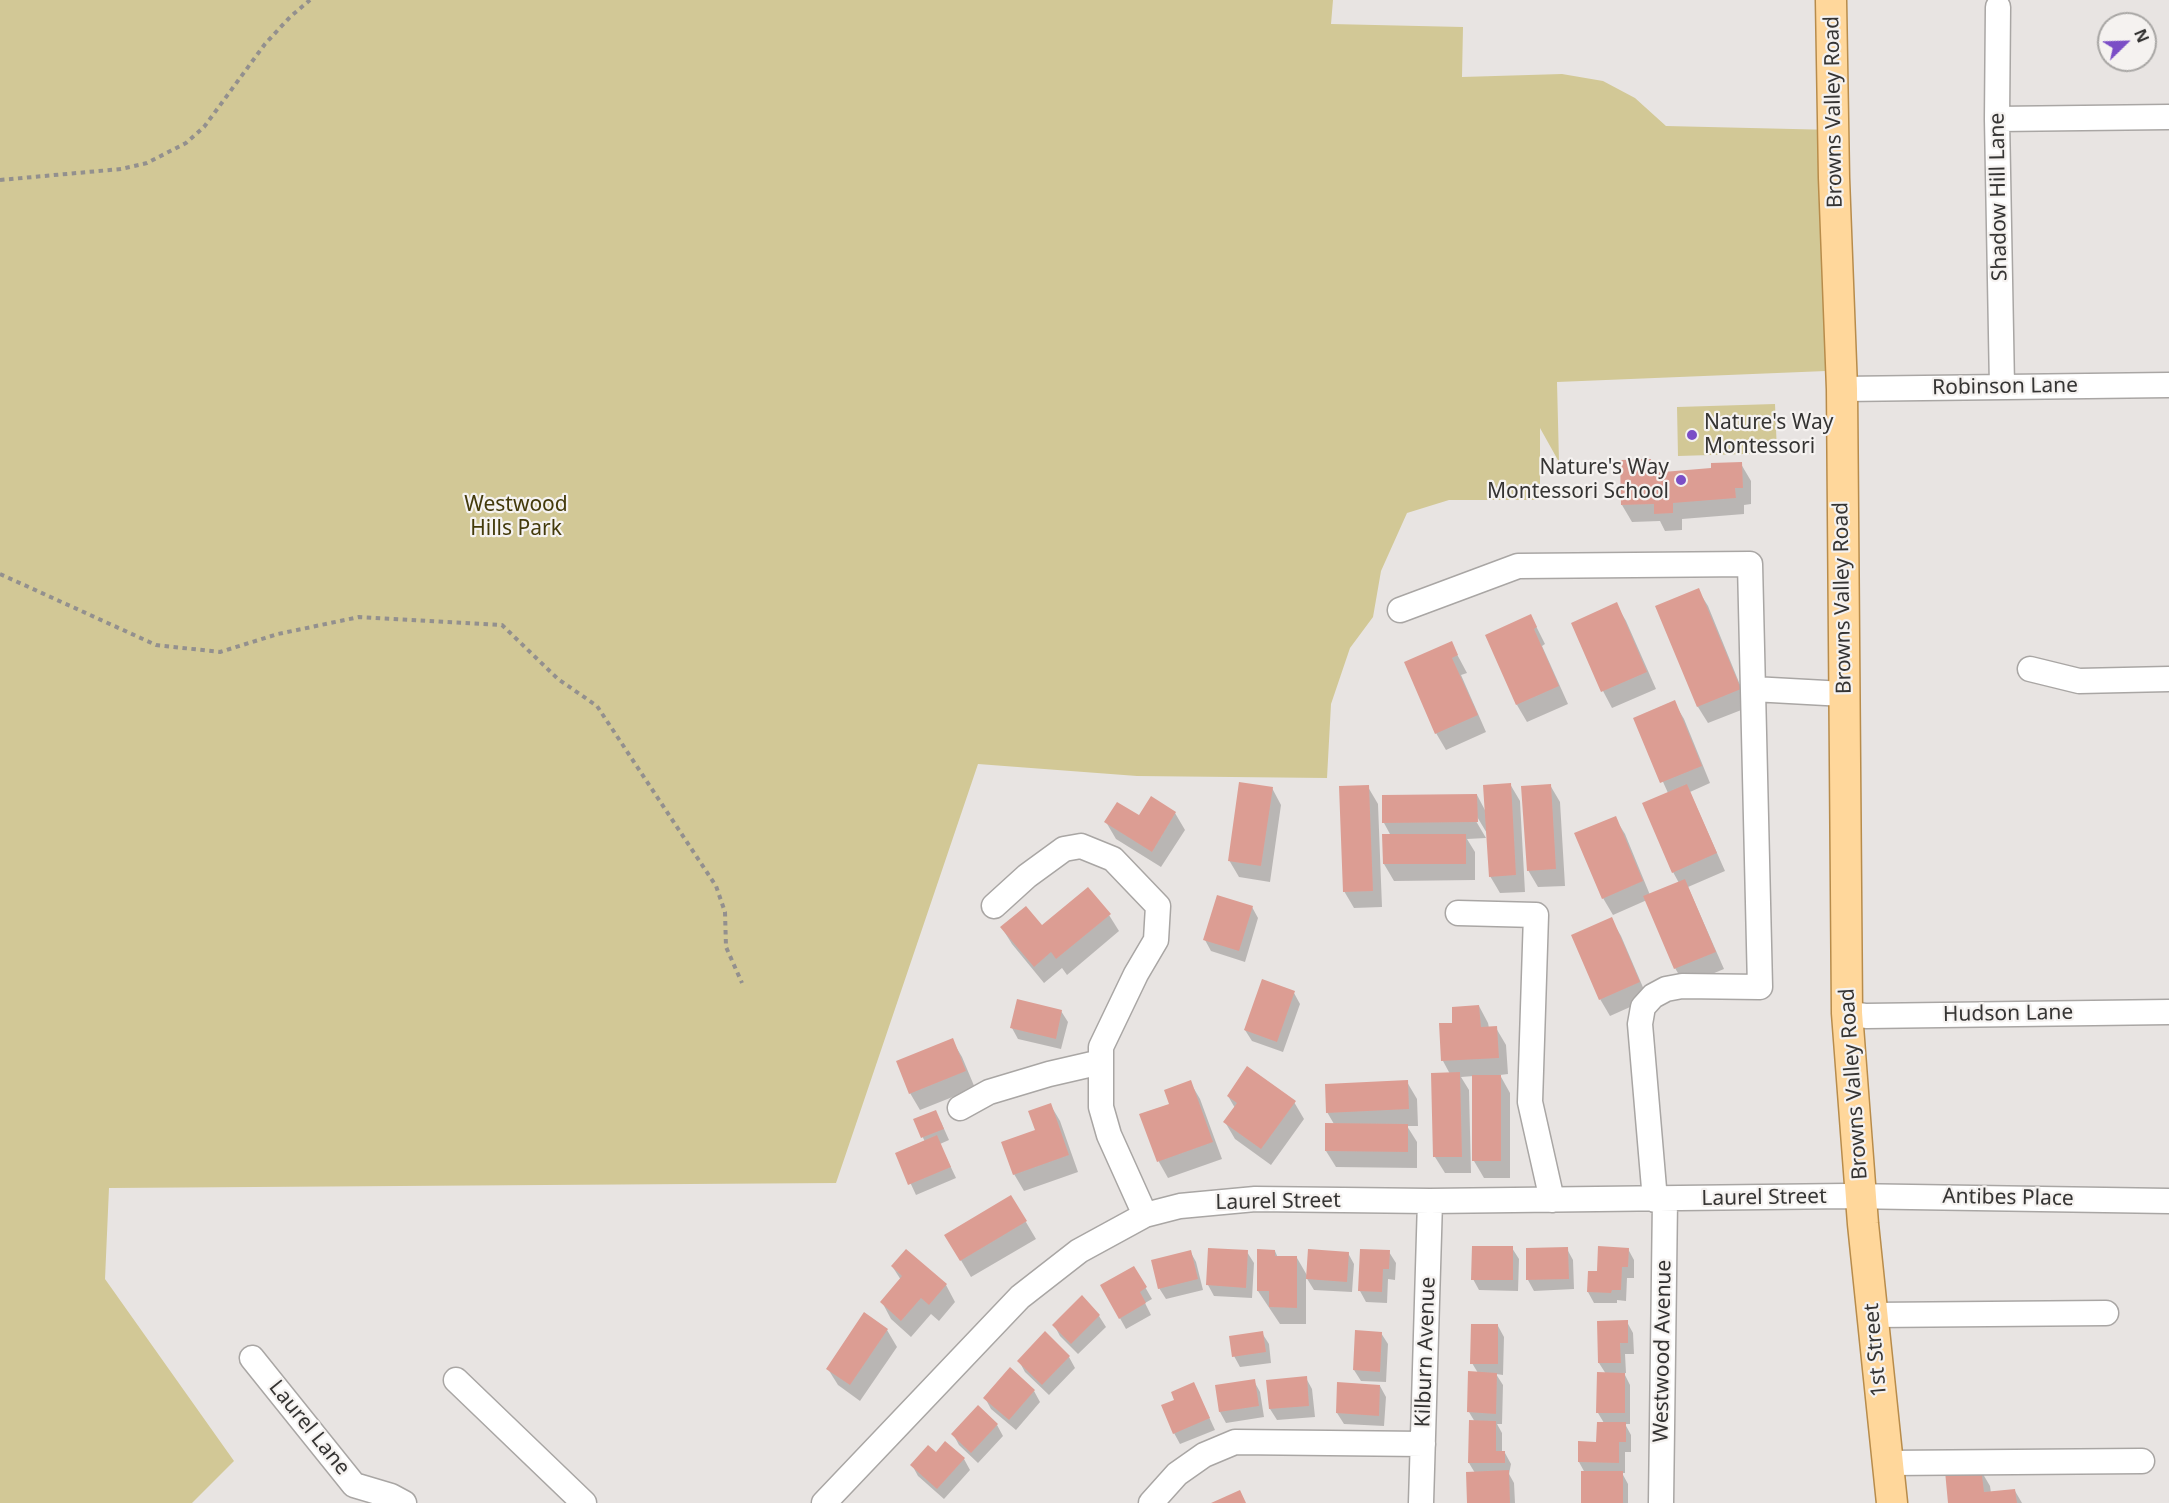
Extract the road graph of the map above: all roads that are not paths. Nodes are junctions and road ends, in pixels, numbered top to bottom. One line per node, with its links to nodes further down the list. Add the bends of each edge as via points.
1 (1831, 0): 7 (main road, Browns Valley Road)
2 (1998, 7): 4 (street, Shadow Hill Lane)
3 (2169, 117): 4 (street)
4 (1997, 119): 6 (street, Shadow Hill Lane)
5 (2169, 385): 6 (street, Robinson Lane)
6 (2002, 387): 7 (street, Robinson Lane)
7 (1842, 389): 12 (main road, Browns Valley Road)
8 (1400, 610): 11 (street, via 1518,566 1750,564)
9 (2030, 669): 10 (street, via 2079,681)
10 (2169, 679)
11 (1753, 689): 12 (street); 21 (street, Westwood Avenue, via 1760,987 1682,986 1653,996 1643,1007 1640,1024)
12 (1844, 694): 16 (main road, Browns Valley Road)
13 (994, 906): 17 (street, via 1064,849 1081,846 1113,858 1158,906 1156,940 1101,1047)
14 (1458, 913): 20 (street, via 1536,915 1530,1102)
15 (2169, 1012): 16 (street, Hudson Lane, via 1866,1016)
16 (1847, 1013): 19 (main road, Browns Valley Road)
17 (1101, 1062): 18 (street, via 989,1092); 24 (street, via 1101,1107 1109,1135)
18 (960, 1108)
19 (1854, 1196): 21 (street, Laurel Street); 23 (street, Antibes Place); 26 (main road, 1st Street)
20 (1552, 1200): 21 (street, Laurel Street); 22 (street, Laurel Street)
21 (1660, 1200): 37 (street, Westwood Avenue)
22 (1430, 1201): 24 (street, Laurel Street, via 1255,1199 1180,1206); 29 (street, Kilburn Avenue)
23 (2169, 1201)
24 (1145, 1215): 34 (street, Laurel Street, via 1079,1251 1020,1297)
25 (2106, 1313): 26 (street)
26 (1873, 1315): 31 (main road, 1st Street)
27 (252, 1358): 32 (street, Laurel Lane, via 354,1485)
28 (456, 1380): 33 (street)
29 (1423, 1444): 35 (street, via 1235,1443 1204,1455 1177,1474); 36 (street, Kilburn Avenue)
30 (2142, 1461): 31 (street)
31 (1887, 1463): 38 (main road, 1st Street)
32 (404, 1503)
33 (584, 1503)
34 (824, 1503)
35 (1151, 1503)
36 (1422, 1503)
37 (1661, 1503)
38 (1892, 1503)

